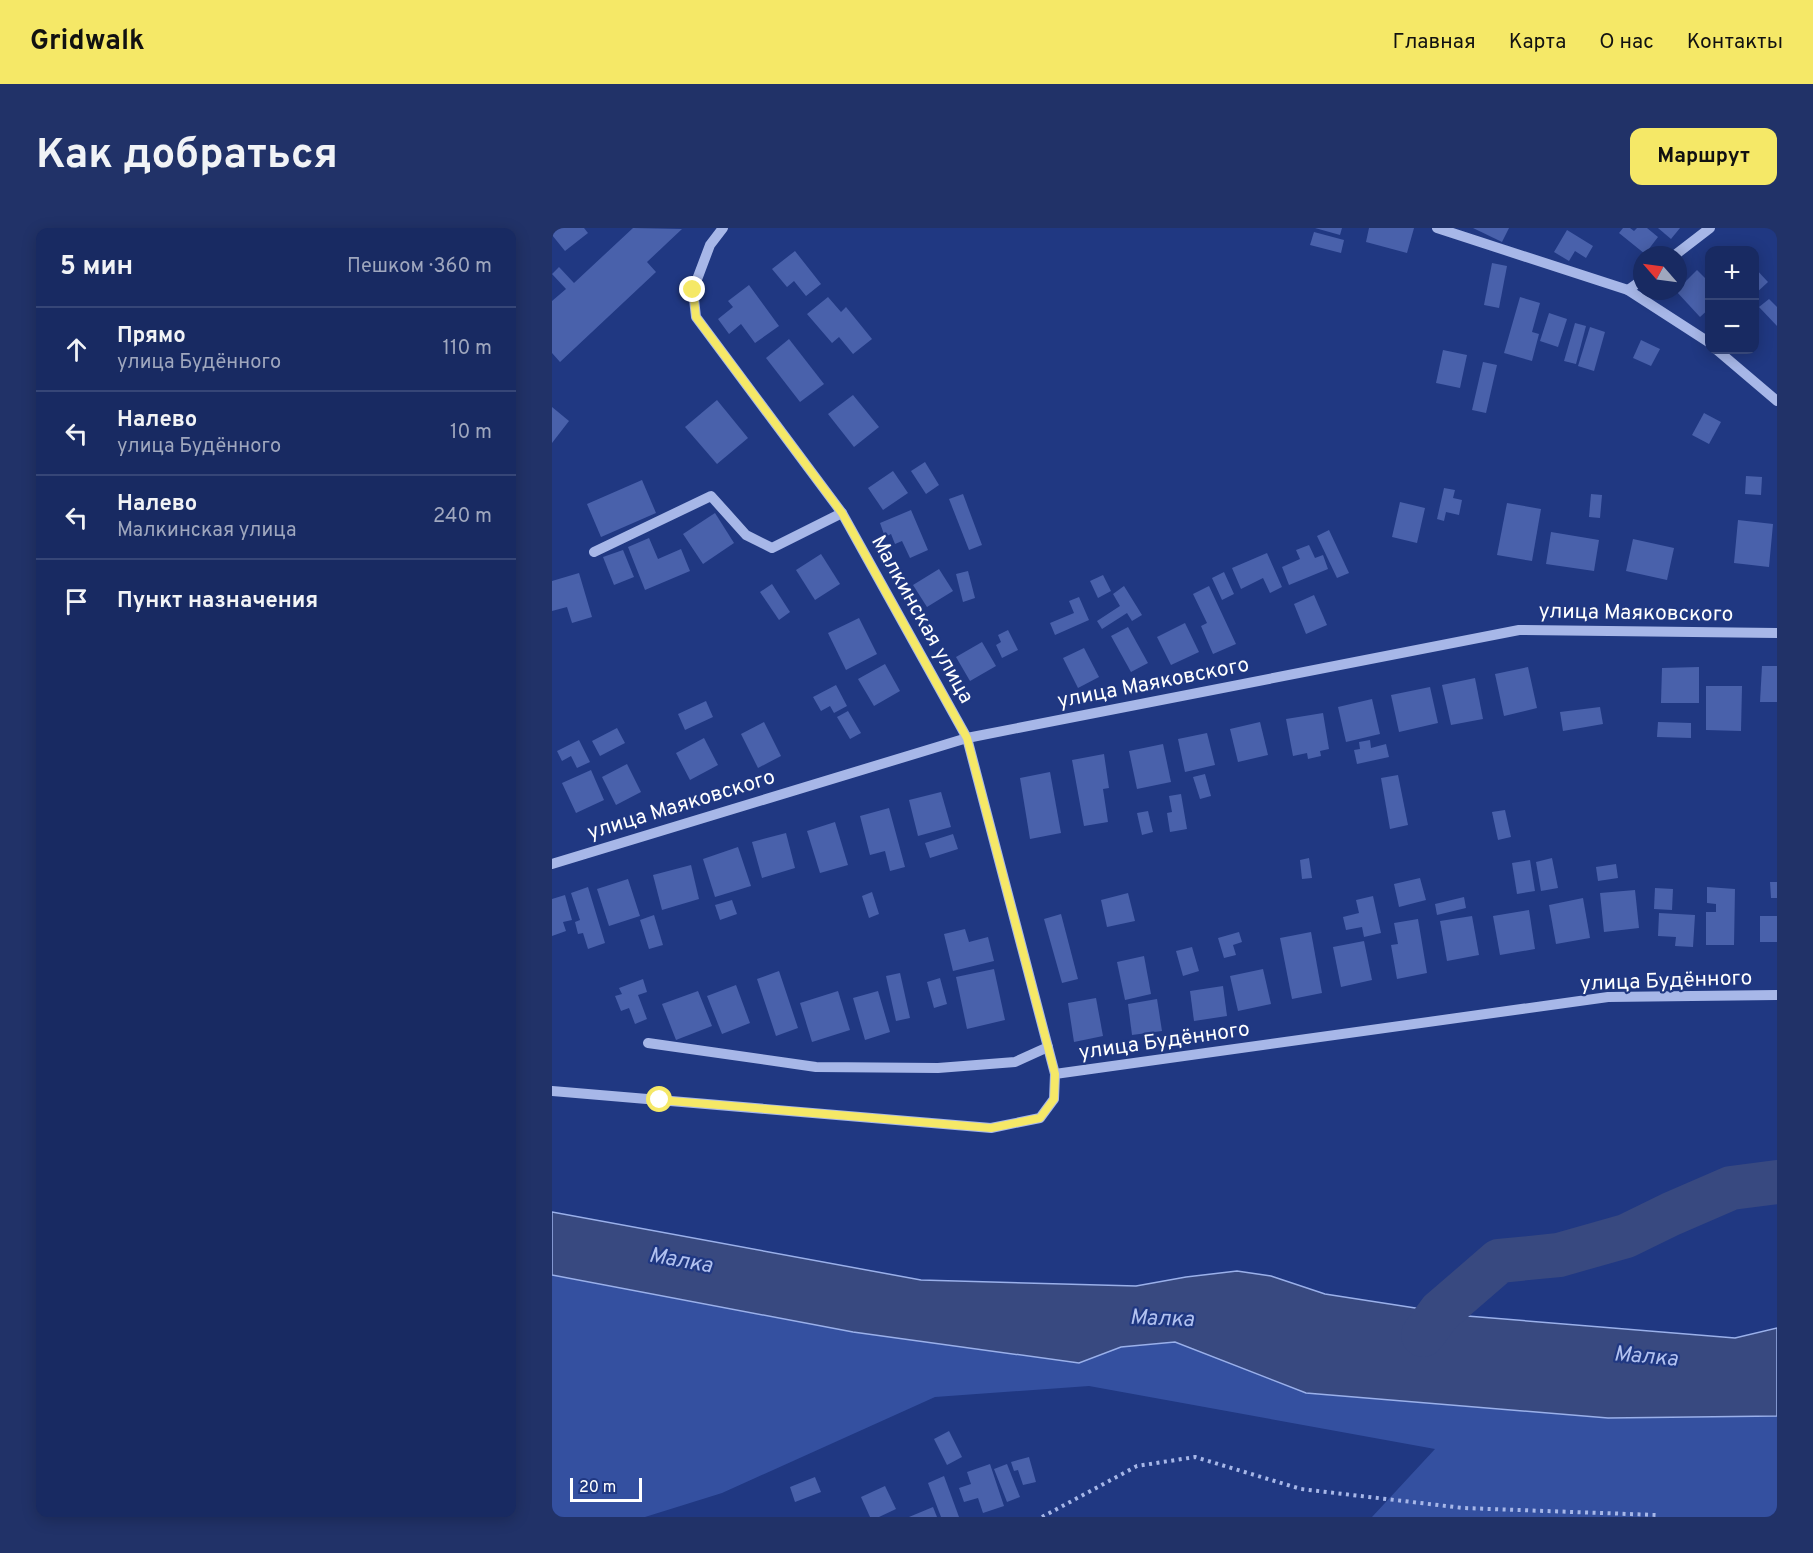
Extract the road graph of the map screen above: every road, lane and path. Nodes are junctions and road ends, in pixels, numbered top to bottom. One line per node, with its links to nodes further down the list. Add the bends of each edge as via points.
1 (723, 228): 10 (street, Малкинская улица, via 710,245 693,290 696,317)
2 (1437, 228): 6 (street)
3 (1710, 228): 4 (street)
4 (1687, 246)
5 (1633, 286): 6 (street)
6 (1628, 290): 7 (street)
7 (1705, 340)
8 (1723, 354): 9 (street)
9 (1777, 401)
10 (842, 513): 11 (street, via 772,548 746,535 711,496); 13 (street, Малкинская улица)
11 (594, 552)
12 (1777, 633): 13 (street, улица Маяковского, via 1519,630)
13 (967, 738): 14 (street, улица Маяковского); 17 (street, Малкинская улица)
14 (552, 864)
15 (1777, 995): 18 (street, улица Будённого, via 1608,997)
16 (648, 1043): 17 (street, via 816,1067 938,1068 1015,1062)
17 (1048, 1047): 18 (street, Малкинская улица)
18 (1055, 1074): 19 (street, улица Будённого, via 1054,1099 1040,1118 991,1128)
19 (552, 1091)
20 (1042, 1517): 21 (path, via 1137,1466 1195,1457 1301,1489 1463,1508)
21 (1659, 1517)

